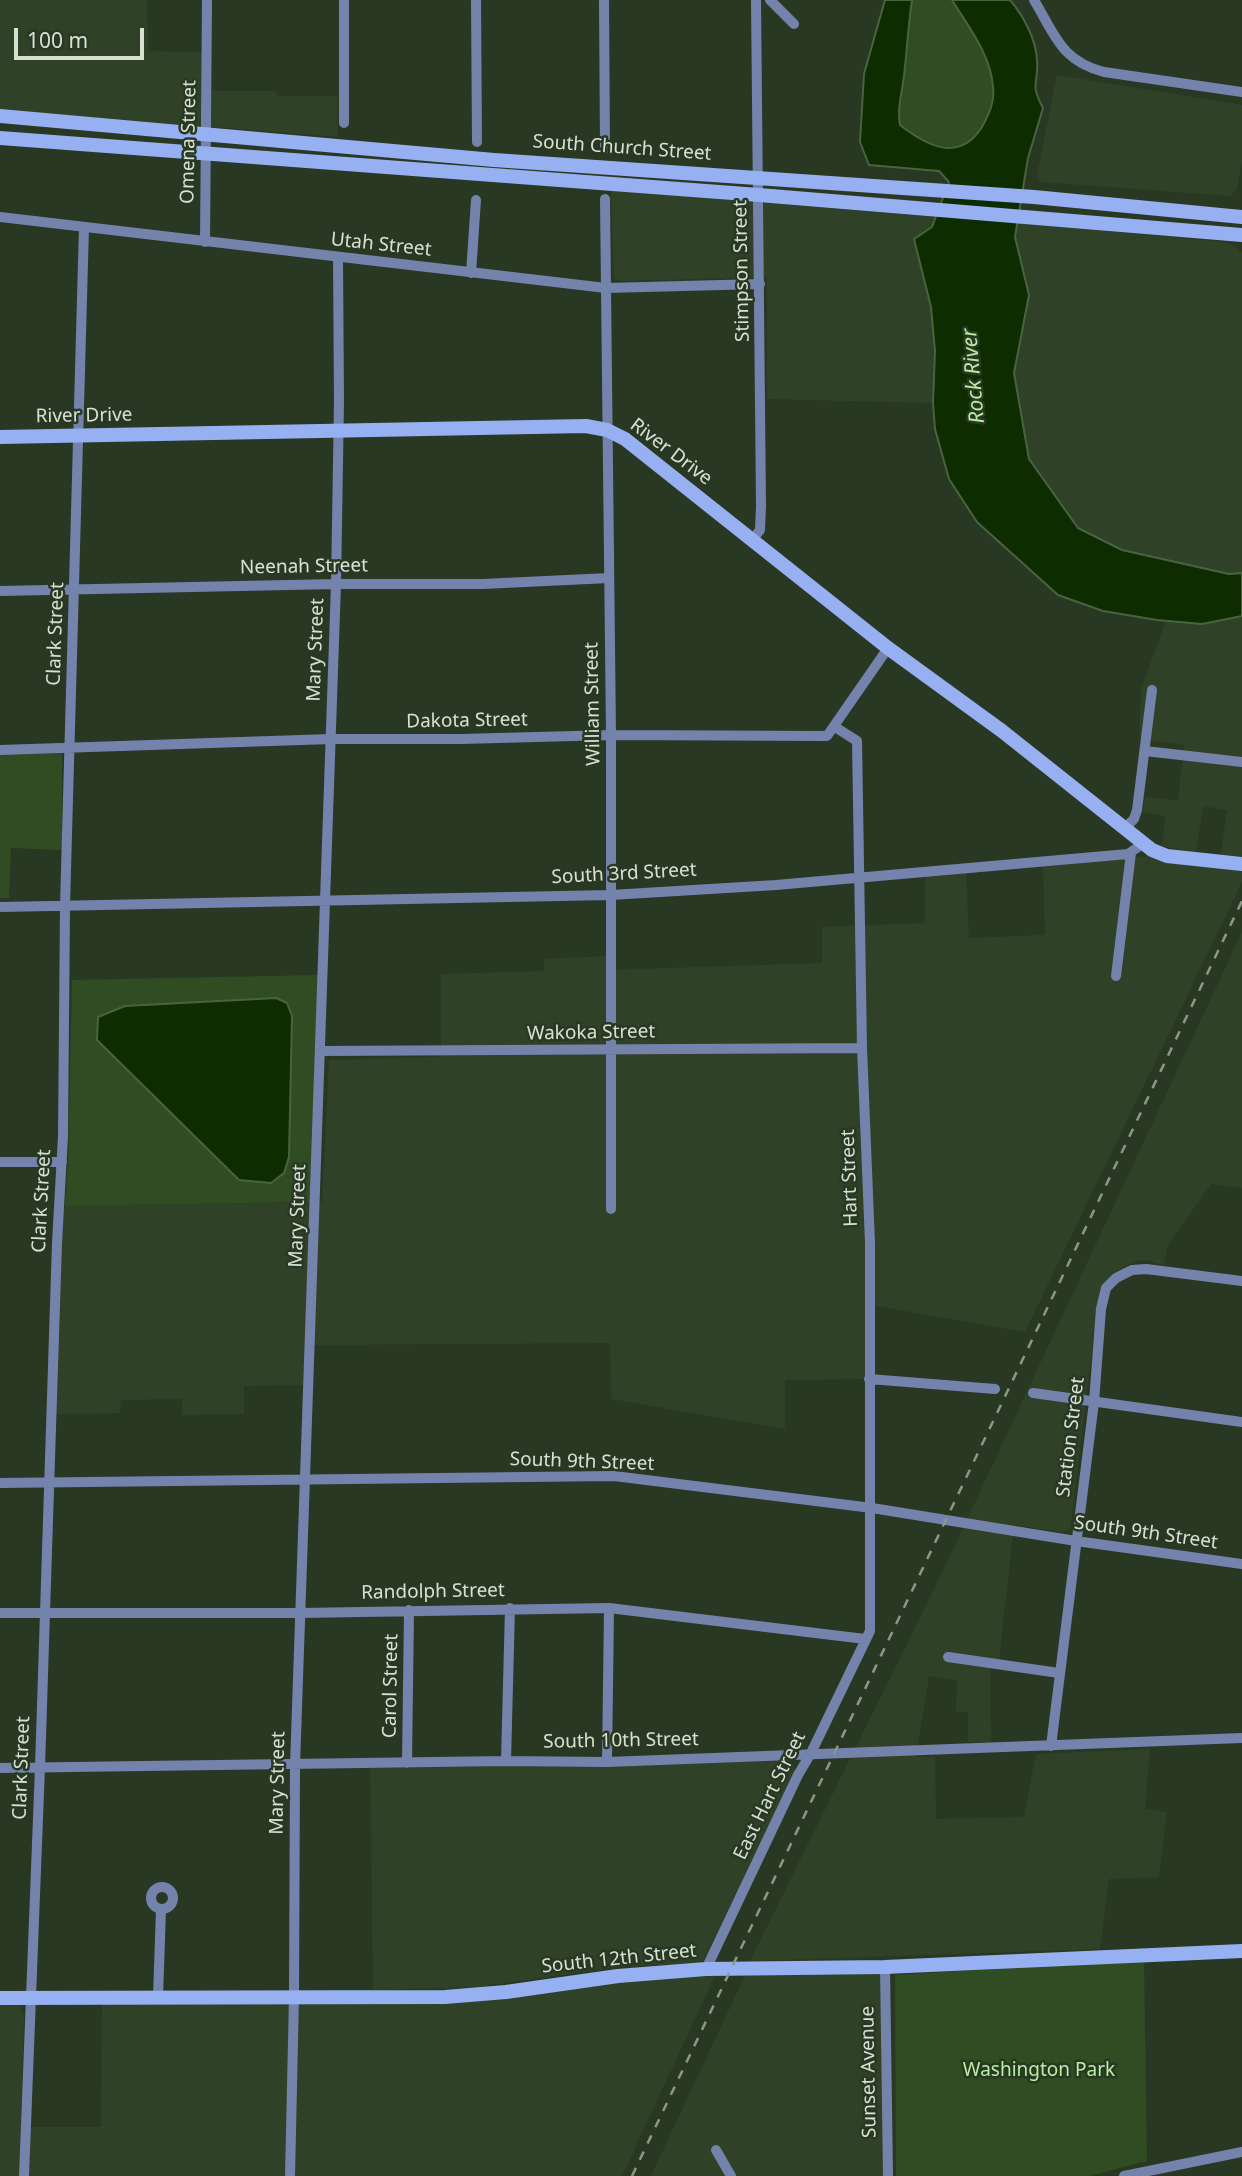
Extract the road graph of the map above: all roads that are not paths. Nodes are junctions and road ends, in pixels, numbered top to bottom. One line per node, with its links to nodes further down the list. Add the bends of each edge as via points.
1 (207, 0): 12 (street, Omena Street)
2 (344, 0): 11 (street)
3 (476, 0): 14 (street)
4 (604, 0): 15 (street)
5 (757, 0): 17 (street, Stimpson Street)
6 (770, 0): 8 (street)
7 (1034, 0): 9 (street, via 1068,54 1082,65)
8 (794, 24)
9 (1242, 92)
10 (0, 116): 12 (street, South Church Street)
11 (344, 123)
12 (208, 134): 16 (street, Omena Street); 17 (street, South Church Street, via 494,160)
13 (0, 138): 16 (street, South Church Street)
14 (477, 142)
15 (605, 149)
16 (207, 155): 18 (street, South Church Street); 28 (street, Omena Street)
17 (759, 176): 18 (street, Stimpson Street); 22 (street, South Church Street)
18 (759, 195): 26 (street, South Church Street); 32 (street, Stimpson Street)
19 (606, 199): 33 (street, William Street)
20 (476, 200): 31 (street)
21 (1242, 202): 22 (street)
22 (1226, 215): 24 (street, South Church Street)
23 (0, 217): 25 (street, Utah Street)
24 (1242, 217)
25 (84, 227): 28 (street, Utah Street); 36 (street, Clark Street)
26 (1225, 233): 27 (street, South Church Street); 29 (street)
27 (1242, 235)
28 (205, 242): 30 (street, Utah Street)
29 (1242, 246)
30 (338, 258): 31 (street, Utah Street); 35 (street, Mary Street)
31 (471, 273): 33 (street, Utah Street)
32 (760, 284): 33 (street, Utah Street); 38 (street, Stimpson Street, via 761,506 760,530)
33 (606, 288): 34 (street, William Street)
34 (607, 430): 35 (street, River Drive, via 586,426); 38 (street, River Drive, via 625,439); 39 (street, William Street)
35 (338, 432): 36 (street, River Drive); 40 (street, Mary Street)
36 (79, 435): 37 (street, River Drive); 41 (street, Clark Street)
37 (0, 437)
38 (753, 539): 43 (street, River Drive)
39 (609, 578): 40 (street, Neenah Street); 46 (street, William Street)
40 (336, 584): 41 (street, Neenah Street); 47 (street, Mary Street)
41 (76, 589): 42 (street, Neenah Street); 48 (street, Clark Street)
42 (0, 591)
43 (888, 648): 45 (street); 52 (street, River Drive)
44 (1152, 690): 50 (street)
45 (835, 727): 46 (street, Dakota Street, via 827,736); 56 (street, Hart Street, via 857,741)
46 (611, 736): 47 (street, Dakota Street); 57 (street, William Street)
47 (331, 739): 48 (street, Dakota Street); 58 (street, Mary Street)
48 (70, 747): 49 (street, Dakota Street); 60 (street, Clark Street)
49 (0, 750)
50 (1145, 751): 51 (street); 52 (street, via 1137,810)
51 (1242, 762)
52 (1125, 828): 53 (street, River Drive)
53 (1144, 843): 54 (street); 55 (street, via 1167,856)
54 (1131, 853): 56 (street, South 3rd Street); 61 (street)
55 (1242, 864)
56 (860, 878): 57 (street, South 3rd Street); 62 (street, Hart Street)
57 (611, 895): 58 (street, South 3rd Street); 63 (street, William Street)
58 (326, 899): 60 (street, South 3rd Street); 64 (street, Mary Street)
59 (0, 906): 60 (street, South 3rd Street)
60 (65, 906): 66 (street, Clark Street)
61 (1116, 976)
62 (862, 1048): 63 (street, Wakoka Street); 69 (street, Hart Street, via 870,1243)
63 (611, 1050): 64 (street, Wakoka Street); 67 (street, William Street)
64 (321, 1051): 74 (street, Mary Street)
65 (0, 1162): 66 (street)
66 (62, 1162): 76 (street, Clark Street)
67 (611, 1209)
68 (1242, 1281): 72 (street, Station Street, via 1156,1270 1132,1270 1116,1278 1106,1288 1101,1309)
69 (869, 1379): 70 (street); 77 (street, Hart Street)
70 (995, 1389)
71 (1033, 1393): 72 (street)
72 (1094, 1402): 73 (street); 78 (street, Station Street)
73 (1242, 1422)
74 (306, 1480): 76 (street, South 9th Street); 77 (street, South 9th Street, via 614,1476); 84 (street, Mary Street)
75 (0, 1483): 76 (street, South 9th Street)
76 (48, 1483): 83 (street, Clark Street)
77 (872, 1508): 78 (street, South 9th Street); 86 (street, Hart Street, via 870,1632)
78 (1076, 1541): 79 (street, South 9th Street); 88 (street, Station Street)
79 (1242, 1564)
80 (510, 1608): 81 (street, Randolph Street); 82 (street, Randolph Street); 92 (street)
81 (609, 1608): 86 (street, Randolph Street); 93 (street)
82 (409, 1610): 84 (street, Randolph Street); 94 (street, Carol Street)
83 (45, 1613): 84 (street, Randolph Street); 85 (street, Randolph Street); 97 (street, Clark Street)
84 (300, 1613): 95 (street, Mary Street)
85 (0, 1614)
86 (865, 1639): 91 (street, East Hart Street)
87 (948, 1657): 88 (street)
88 (1059, 1673): 90 (street, Station Street)
89 (1242, 1738): 90 (street, South 10th Street)
90 (1051, 1746): 91 (street, South 10th Street)
91 (811, 1753): 93 (street, South 10th Street); 101 (street, East Hart Street)
92 (506, 1761): 93 (street, South 10th Street); 94 (street, South 10th Street)
93 (607, 1762)
94 (407, 1763): 95 (street, South 10th Street)
95 (295, 1765): 97 (street, South 10th Street); 104 (street, Mary Street)
96 (0, 1768): 97 (street, South 10th Street)
97 (40, 1768): 102 (street, Clark Street)
98 (161, 1910): 103 (street)
99 (1242, 1951): 100 (street, South 12th Street)
100 (885, 1967): 101 (street, South 12th Street); 111 (street, Sunset Avenue)
101 (706, 1969): 104 (street, South 12th Street, via 445,1997)
102 (32, 1997): 103 (street, South 12th Street); 105 (street, South 12th Street); 108 (street, Clark Street)
103 (158, 1997): 104 (street, South 12th Street)
104 (295, 1997): 109 (street, Mary Street)
105 (0, 1998)
106 (716, 2150): 110 (street)
107 (1242, 2152): 112 (street)
108 (24, 2176)
109 (290, 2176)
110 (731, 2176)
111 (888, 2176)
112 (1124, 2176)

